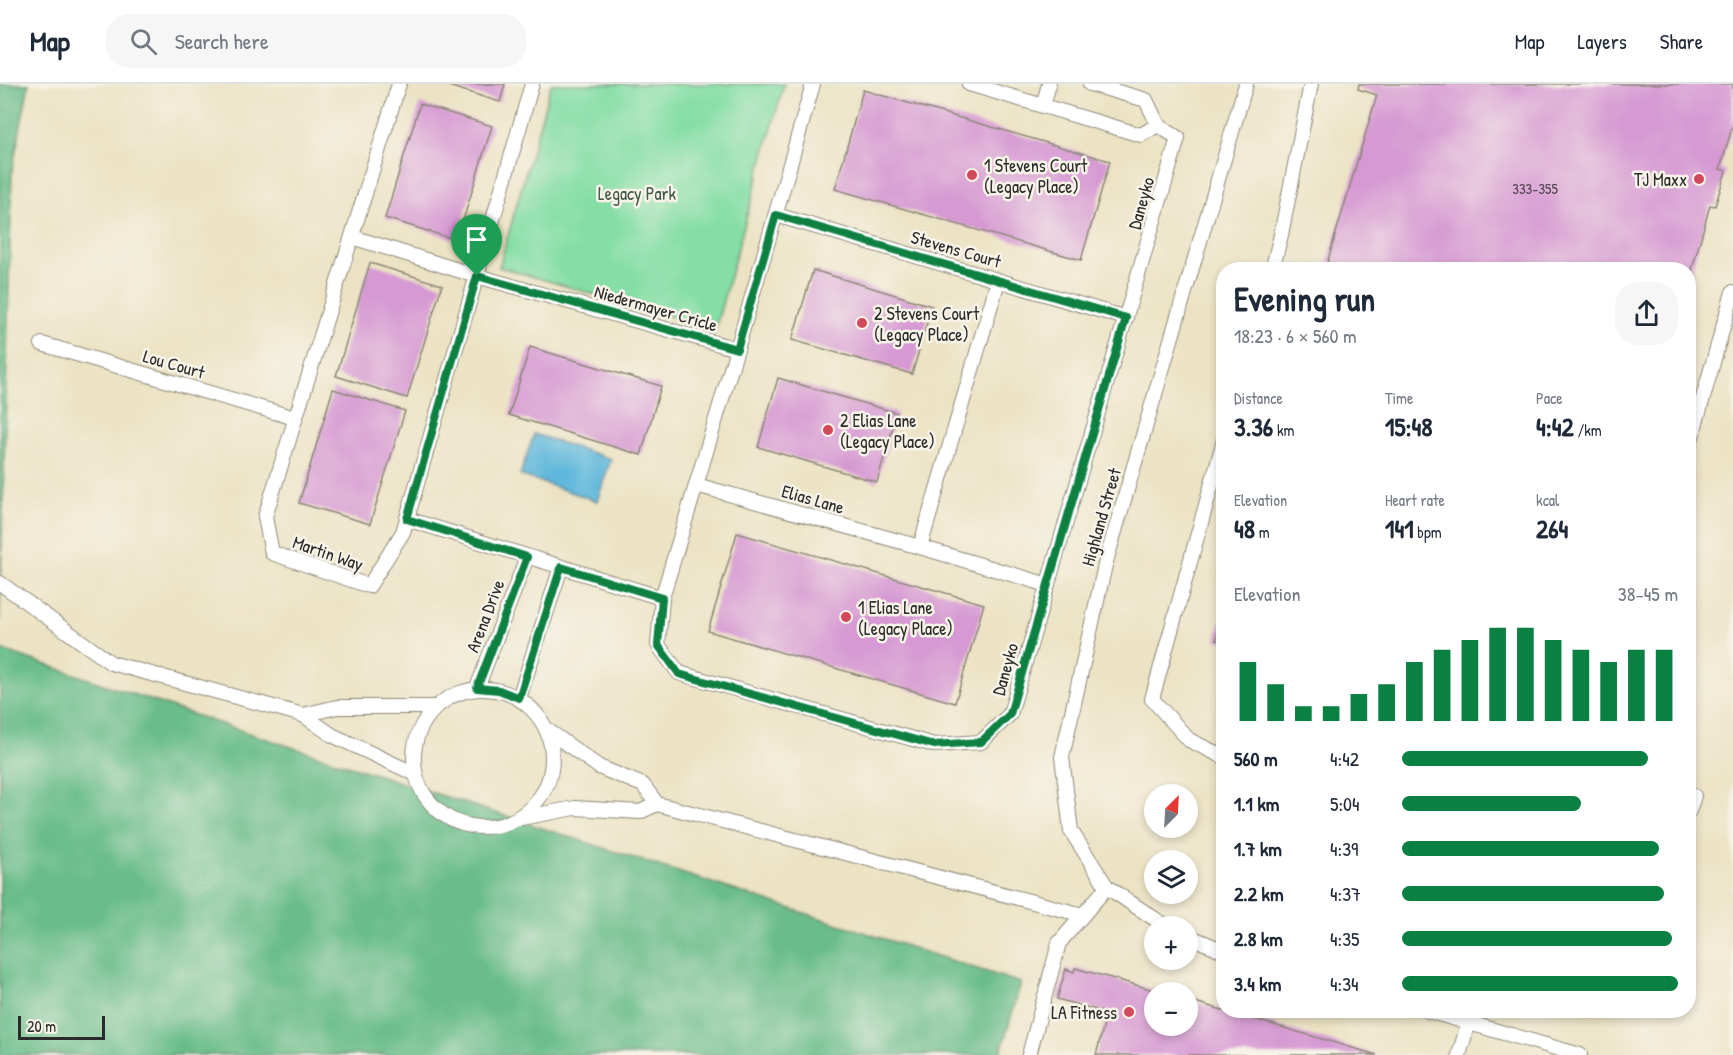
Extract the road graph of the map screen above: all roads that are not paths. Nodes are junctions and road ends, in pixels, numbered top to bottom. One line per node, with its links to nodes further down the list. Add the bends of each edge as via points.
1 (399, 84): 12 (lane, Martin Way)
2 (532, 84): 14 (lane, Martin Way)
3 (813, 84): 11 (lane)
4 (969, 84): 9 (lane)
5 (1049, 84): 9 (lane)
6 (1090, 84): 10 (lane, via 1146,100)
7 (1246, 84): 40 (lane, Highland Street, via 1105,565 1062,757 1071,831)
8 (1311, 84): 13 (lane)
9 (1043, 106): 10 (lane, via 1142,135)
10 (1158, 125): 17 (lane, Daneyko, via 1178,138)
11 (776, 215): 15 (lane, Stevens Court); 19 (lane)
12 (352, 237): 14 (lane, Niedermayer Cricle); 20 (lane, Martin Way)
13 (1274, 262)
14 (477, 276): 19 (lane, Niedermayer Cricle); 24 (lane, Martin Way)
15 (998, 280): 17 (lane, Stevens Court); 25 (lane)
16 (1733, 292): 21 (lane)
17 (1126, 318): 29 (lane, Daneyko)
18 (42, 344): 20 (lane, Lou Court)
19 (737, 349): 23 (lane, Niedermayer Cricle)
20 (295, 418): 24 (lane, Martin Way, via 265,517 272,554 369,586)
21 (1696, 422)
22 (1216, 469): 36 (lane, via 1152,699 1189,740)
23 (696, 485): 25 (lane, Elias Lane); 30 (lane, Niedermayer Cricle)
24 (407, 519): 26 (lane)
25 (920, 547): 29 (lane, Elias Lane)
26 (527, 557): 27 (lane); 31 (lane, Arena Drive)
27 (561, 567): 30 (lane); 32 (lane)
28 (0, 583): 34 (lane, via 111,663)
29 (1048, 585): 30 (lane, Daneyko, via 1010,714 981,742 934,745 679,674 658,645)
30 (662, 598)
31 (477, 688): 32 (lane, via 499,690); 33 (lane, via 454,694)
32 (519, 698): 35 (lane)
33 (435, 707): 34 (lane, via 337,707); 37 (lane, via 416,738)
34 (303, 715): 37 (lane, via 332,735)
35 (546, 729): 38 (lane, via 599,767 643,786); 39 (lane, via 552,748 552,769 535,805)
36 (1216, 754)
37 (415, 774): 39 (lane, via 423,795 437,811 456,822 477,828 499,826)
38 (657, 804): 39 (lane, via 640,812 575,808); 41 (lane)
39 (519, 818)
40 (1107, 887): 41 (lane); 42 (lane, Highland Street)
41 (1083, 915): 47 (lane, via 1059,943)
42 (1150, 916)
43 (1198, 940): 44 (lane)
44 (1216, 948)
45 (1470, 1018): 48 (lane)
46 (1473, 1018): 49 (lane)
47 (1029, 1055)
48 (1459, 1055)
49 (1580, 1055)

